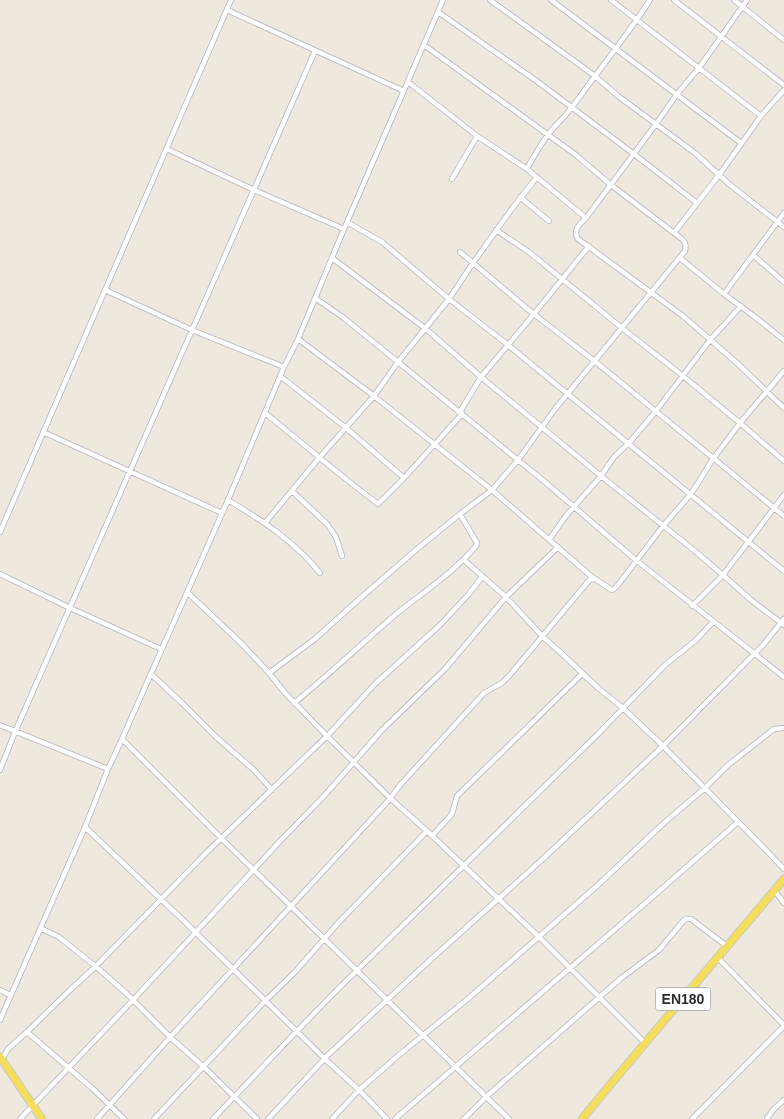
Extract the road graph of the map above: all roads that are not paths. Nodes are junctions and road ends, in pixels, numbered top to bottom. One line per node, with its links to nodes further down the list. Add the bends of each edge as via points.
1 (231, 0): 11 (street)
2 (443, 0): 12 (street)
3 (490, 0): 20 (street)
4 (551, 0): 17 (street)
5 (611, 0): 13 (street)
6 (650, 0): 13 (street)
7 (674, 0): 14 (street)
8 (734, 0): 10 (street)
9 (747, 0): 10 (street)
10 (741, 7): 14 (street); 15 (street)
11 (227, 10): 18 (street); 32 (street)
12 (438, 12): 16 (street); 26 (street)
13 (637, 20): 17 (street); 19 (street)
14 (721, 36): 19 (street); 22 (street)
15 (784, 40)
16 (424, 45): 21 (street); 29 (street)
17 (616, 49): 20 (street); 25 (street)
18 (315, 51): 24 (street); 39 (street)
19 (700, 68): 25 (street); 27 (street)
20 (595, 76): 26 (street); 28 (street)
21 (408, 82): 24 (street); 30 (street)
22 (784, 85)
23 (784, 90): 27 (street)
24 (404, 92): 46 (street)
25 (677, 94): 28 (street); 31 (street)
26 (572, 108): 29 (street); 33 (street)
27 (761, 116): 31 (street)
28 (656, 124): 33 (street); 35 (street)
29 (548, 135): 34 (street); 38 (street)
30 (477, 136): 34 (street); 37 (street)
31 (741, 143): 35 (street)
32 (167, 149): 39 (street); 59 (street)
33 (634, 154): 38 (street); 41 (street)
34 (528, 169): 36 (street)
35 (719, 174): 41 (street); 45 (street)
36 (537, 177): 40 (street); 43 (street)
37 (452, 179)
38 (611, 185): 43 (street); 50 (street)
39 (254, 190): 48 (street); 68 (street)
40 (520, 197): 44 (street); 49 (street)
41 (697, 203): 50 (street)
42 (784, 213): 45 (street)
43 (586, 218): 51 (street, via 575,234)
44 (549, 221)
45 (778, 221): 47 (street); 53 (street)
46 (348, 222): 48 (street); 63 (street, via 382,242)
47 (784, 227)
48 (344, 229): 54 (street)
49 (496, 230): 56 (street); 57 (street)
50 (674, 233): 55 (street, via 686,246)
51 (589, 246): 57 (street); 60 (street)
52 (460, 252): 56 (street)
53 (753, 255): 58 (street); 61 (street)
54 (332, 258): 62 (street); 67 (street)
55 (680, 258): 60 (street); 61 (street)
56 (473, 263): 63 (street); 65 (street)
57 (562, 279): 65 (street); 66 (street)
58 (784, 282)
59 (105, 290): 68 (street); 90 (street)
60 (651, 292): 66 (street); 70 (street)
61 (724, 294): 64 (street)
62 (315, 298): 69 (street); 73 (street)
63 (449, 299): 67 (street); 72 (street)
64 (741, 306): 70 (street); 71 (street)
65 (534, 314): 72 (street); 74 (street)
66 (622, 328): 74 (street); 78 (street)
67 (426, 329): 73 (street); 79 (street)
68 (192, 330): 75 (street); 97 (street)
69 (298, 339): 75 (street); 82 (street)
70 (710, 340): 78 (street); 80 (street)
71 (784, 340)
72 (508, 344): 79 (street); 81 (street)
73 (398, 362): 82 (street); 86 (street)
74 (595, 362): 81 (street); 84 (street)
75 (284, 367): 77 (street)
76 (784, 371): 80 (street)
77 (280, 376): 85 (street); 88 (street)
78 (683, 376): 84 (street); 87 (street)
79 (481, 377): 86 (street, via 461,410); 89 (street)
80 (766, 391): 83 (street); 87 (street)
81 (568, 394): 89 (street); 91 (street)
82 (374, 396): 88 (street); 92 (street)
83 (784, 408)
84 (656, 412): 91 (street); 94 (street)
85 (265, 413): 93 (street); 104 (street)
86 (462, 414): 92 (street); 95 (street)
87 (740, 423): 94 (street); 96 (street)
88 (345, 427): 93 (street); 99 (street)
89 (542, 427): 95 (street); 98 (street)
90 (44, 432): 97 (street); 112 (street)
91 (629, 443): 98 (street); 102 (street)
92 (434, 444): 99 (street); 100 (street)
93 (319, 458): 99 (street, via 378,504); 101 (street)
94 (713, 459): 102 (street); 106 (street)
95 (518, 460): 100 (street); 105 (street)
96 (784, 461)
97 (130, 471): 107 (street); 128 (street)
98 (601, 476): 105 (street); 111 (street)
99 (404, 478)
100 (492, 490): 108 (street); 113 (street)
101 (292, 491): 110 (street); 116 (street, via 327,524 336,537)
102 (691, 494): 111 (street); 114 (street)
103 (784, 495): 106 (street)
104 (228, 500): 107 (street); 110 (street)
105 (574, 507): 113 (street); 118 (street)
106 (774, 507): 109 (street); 114 (street)
107 (222, 513): 125 (street)
108 (460, 514): 117 (street, via 477,543); 134 (street, via 315,639)
109 (784, 516)
110 (265, 523): 120 (street)
111 (663, 526): 118 (street); 122 (street)
112 (0, 532)
113 (550, 540): 115 (street)
114 (748, 541): 119 (street); 122 (street)
115 (558, 547): 124 (street); 126 (street)
116 (342, 556)
117 (464, 560): 123 (street); 138 (street)
118 (637, 561): 124 (street, via 612,590); 127 (street)
119 (784, 571)
120 (320, 573)
121 (0, 574): 128 (street)
122 (723, 575): 127 (street); 130 (street)
123 (482, 577): 126 (street); 143 (street, via 451,613 375,684)
124 (592, 577): 131 (street)
125 (187, 592): 132 (street); 134 (street)
126 (506, 597): 131 (street); 146 (street, via 446,669 382,730)
127 (692, 606): 129 (street)
128 (70, 608): 132 (street); 142 (street)
129 (713, 622): 133 (street); 139 (street)
130 (783, 622): 133 (street)
131 (543, 637): 136 (street); 151 (street, via 502,683 484,693)
132 (161, 649): 135 (street)
133 (754, 654): 137 (street); 145 (street)
134 (268, 673): 138 (street)
135 (151, 674): 144 (street); 150 (street)
136 (582, 674): 139 (street); 155 (street, via 457,796 452,814)
137 (784, 677)
138 (294, 703): 143 (street)
139 (624, 708): 145 (street); 157 (street)
140 (0, 725): 142 (street)
141 (784, 728): 149 (street, via 774,729)
142 (15, 732): 147 (street); 148 (street)
143 (327, 736): 146 (street); 150 (street)
144 (122, 739): 147 (street); 156 (street)
145 (662, 746): 149 (street); 162 (street)
146 (355, 762): 151 (street); 159 (street)
147 (108, 769): 153 (street)
148 (0, 770)
149 (705, 788): 152 (street); 168 (street)
150 (272, 790): 156 (street)
151 (390, 798): 154 (street); 165 (street)
152 (738, 822): 158 (street); 173 (street)
153 (85, 827): 163 (street); 166 (street)
154 (427, 831): 155 (street); 169 (street)
155 (432, 836): 157 (street)
156 (221, 838): 159 (street); 163 (street)
157 (464, 866): 162 (street); 175 (street)
158 (784, 869)
159 (254, 870): 165 (street); 167 (street)
160 (784, 879): 161 (main road, EN180)
161 (774, 890): 164 (street); 170 (main road, EN180)
162 (498, 898): 168 (street); 181 (street)
163 (161, 900): 167 (street); 172 (street)
164 (784, 903)
165 (291, 907): 169 (street); 174 (street)
166 (40, 928): 172 (street, via 59,937); 177 (street)
167 (195, 932): 174 (street); 179 (street)
168 (539, 937): 173 (street); 186 (street)
169 (325, 938): 175 (street); 180 (street)
170 (728, 947): 171 (main road, EN180); 178 (street, via 697,923 686,919 659,950)
171 (718, 958): 183 (street); 188 (main road, EN180)
172 (96, 966): 179 (street); 184 (street)
173 (570, 968): 178 (street); 192 (street)
174 (233, 970): 180 (street); 187 (street)
175 (357, 971): 181 (street); 185 (street)
176 (0, 990): 177 (street)
177 (10, 995): 182 (street)
178 (600, 997): 188 (street); 195 (street)
179 (133, 1000): 187 (street); 193 (street)
180 (266, 1000): 185 (street); 191 (street)
181 (388, 1000): 186 (street); 190 (street)
182 (0, 1020)
183 (784, 1026): 214 (street)
184 (27, 1032): 189 (street); 193 (street)
185 (296, 1032): 190 (street); 196 (street)
186 (422, 1036): 192 (street); 194 (street)
187 (171, 1038): 191 (street); 198 (street)
188 (645, 1042): 213 (main road, EN180)
189 (1, 1058): 199 (main road)
190 (325, 1059): 194 (street); 207 (street)
191 (204, 1067): 196 (street); 204 (street)
192 (456, 1067): 195 (street); 210 (street)
193 (69, 1068): 198 (street); 199 (street)
194 (359, 1090): 208 (street); 209 (street)
195 (486, 1096): 211 (street); 212 (street)
196 (234, 1097): 205 (street); 206 (street)
197 (784, 1100): 215 (street)
198 (109, 1105): 202 (street); 203 (street)
199 (34, 1106): 200 (street); 201 (main road)
200 (20, 1119)
201 (42, 1119)
202 (97, 1119)
203 (124, 1119)
204 (154, 1119)
205 (213, 1119)
206 (257, 1119)
207 (268, 1119)
208 (332, 1119)
209 (387, 1119)
210 (395, 1119)
211 (464, 1119)
212 (509, 1119)
213 (582, 1119)
214 (692, 1119)
215 (767, 1119)

